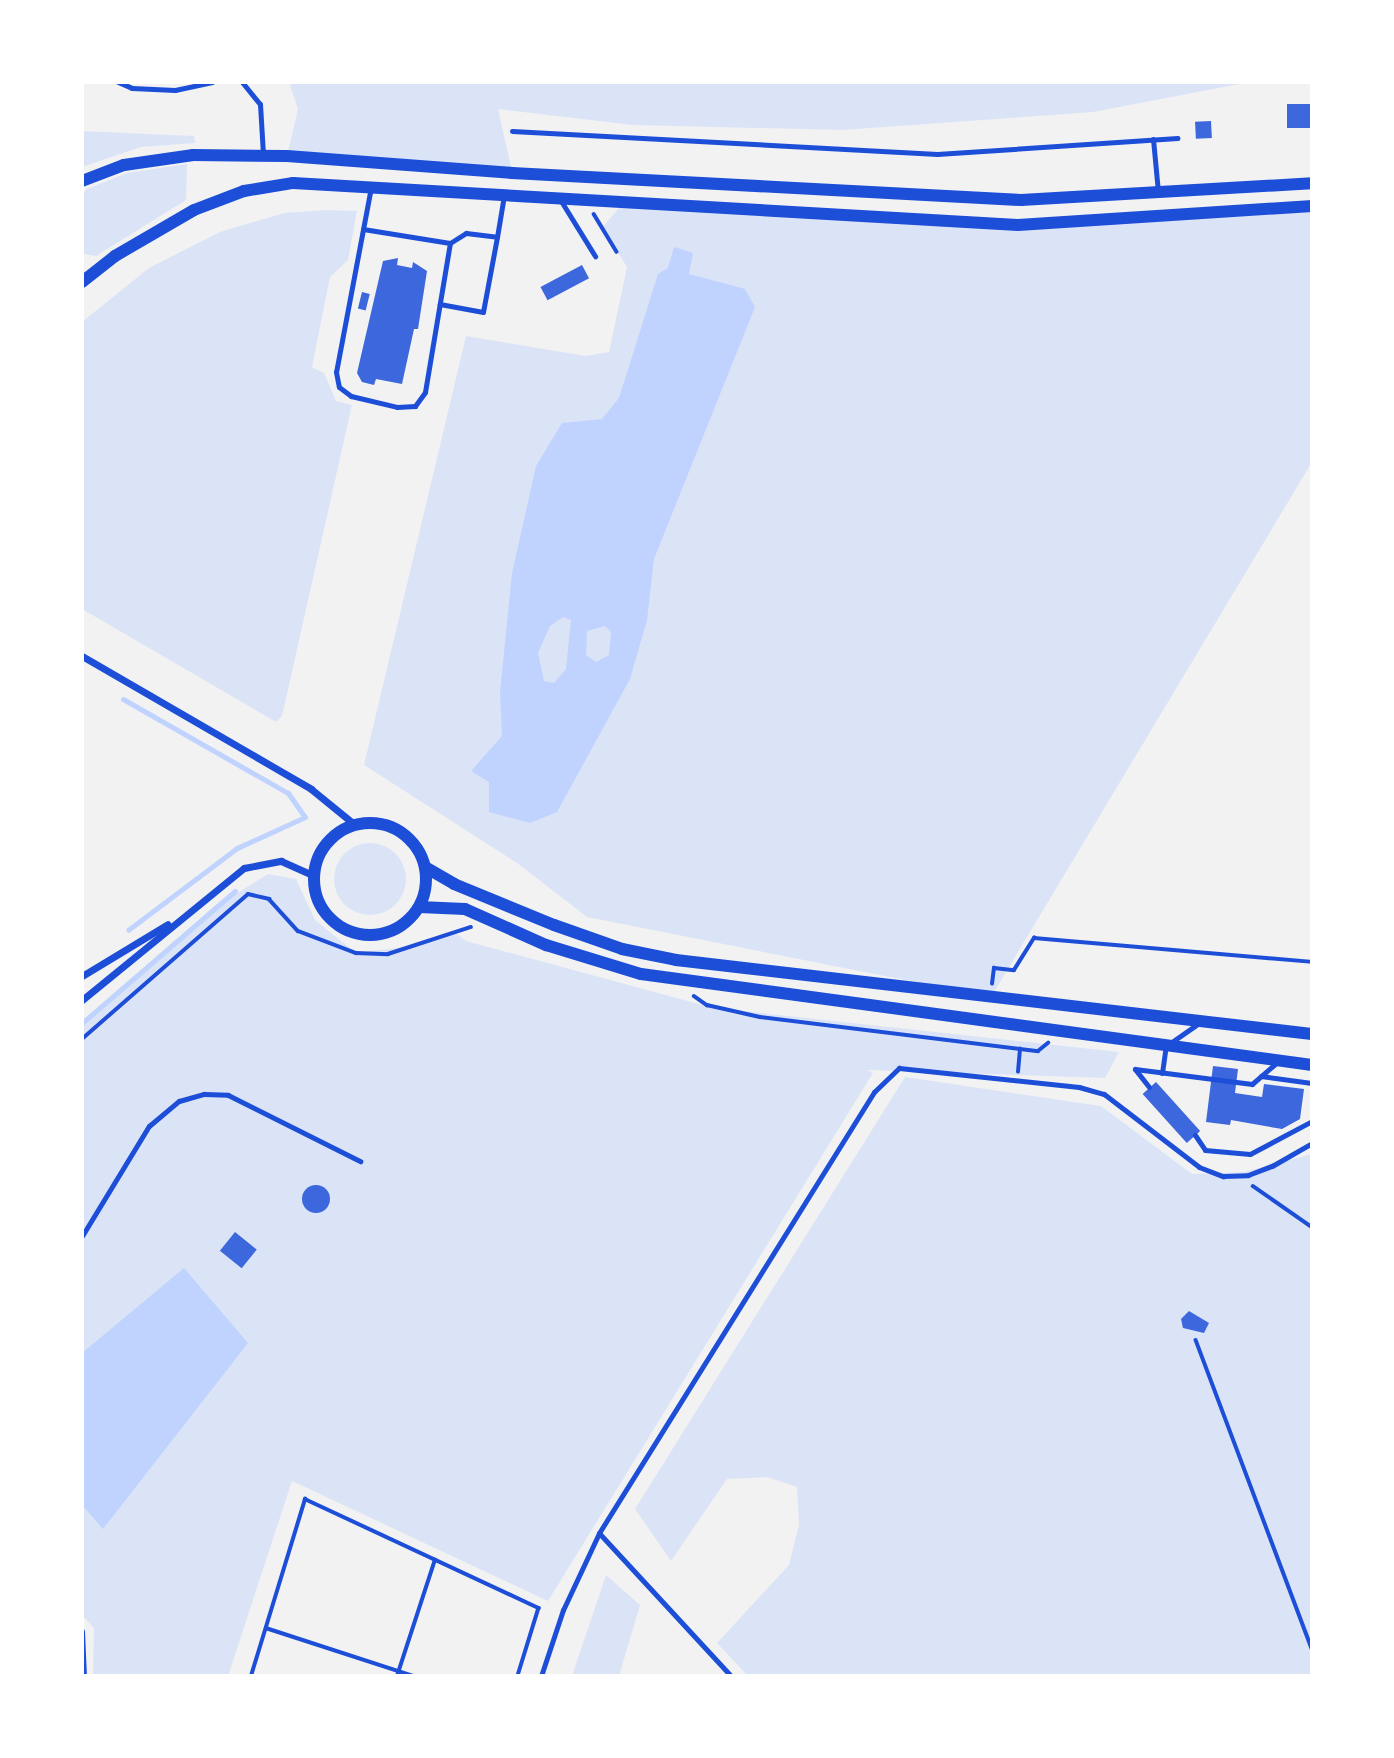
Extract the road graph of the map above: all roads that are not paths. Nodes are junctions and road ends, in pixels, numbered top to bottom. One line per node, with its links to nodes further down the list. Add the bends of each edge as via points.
1 (118, 82): 2 (lane, via 132,88 175,90)
2 (212, 82)
3 (242, 82): 7 (lane, via 260,104)
4 (512, 131): 6 (lane, via 937,154)
5 (1177, 138): 6 (lane)
6 (1153, 139): 11 (lane)
7 (263, 156): 8 (street, via 193,155 143,161); 11 (street, via 1021,200)
8 (82, 181)
9 (1312, 183): 11 (street)
10 (371, 186): 12 (street); 15 (lane); 19 (street, via 293,183 244,191 194,210 115,256)
11 (1158, 192)
12 (504, 195): 13 (street); 16 (lane)
13 (559, 198): 14 (street, via 1018,225); 18 (lane)
14 (1312, 206)
15 (363, 229): 17 (lane); 20 (lane, via 337,372 339,387 351,396 397,407 415,406 425,392)
16 (497, 237): 17 (lane, via 466,233); 20 (lane, via 483,312)
17 (450, 243): 20 (lane)
18 (595, 256)
19 (82, 282)
20 (440, 304)
21 (82, 656): 22 (street, via 311,789)
22 (354, 824): 23 (street, via 380,823 404,834); 24 (street, via 326,843)
23 (425, 867): 26 (street); 29 (street, via 454,884 622,949 676,960)
24 (313, 875): 25 (street, via 281,861 259,862 223,882); 26 (street, via 319,904 339,926 353,933 390,931)
25 (197, 904): 27 (street); 28 (street)
26 (419, 907): 31 (street, via 465,909 546,945 641,974)
27 (82, 976)
28 (82, 1000)
29 (1200, 1023): 30 (street); 31 (lane)
30 (1312, 1034)
31 (1166, 1046): 32 (street); 34 (lane)
32 (1279, 1061): 33 (street); 35 (lane)
33 (1312, 1065)
34 (1163, 1073): 35 (lane, via 1252,1084); 37 (lane, via 1135,1069)
35 (1261, 1076): 36 (lane)
36 (1312, 1083)
37 (1149, 1087)
38 (1312, 1121): 39 (lane, via 1250,1154 1205,1150)
39 (1195, 1135)
40 (1312, 1143): 43 (lane, via 1260,1170 1223,1176 1199,1167 1104,1094 898,1068 874,1092)
41 (360, 1161): 42 (lane, via 228,1095 204,1094 179,1101 149,1126)
42 (82, 1236)
43 (599, 1533): 46 (lane, via 563,1610); 47 (lane)
44 (82, 1631): 45 (lane)
45 (85, 1676)
46 (541, 1676)
47 (731, 1676)

